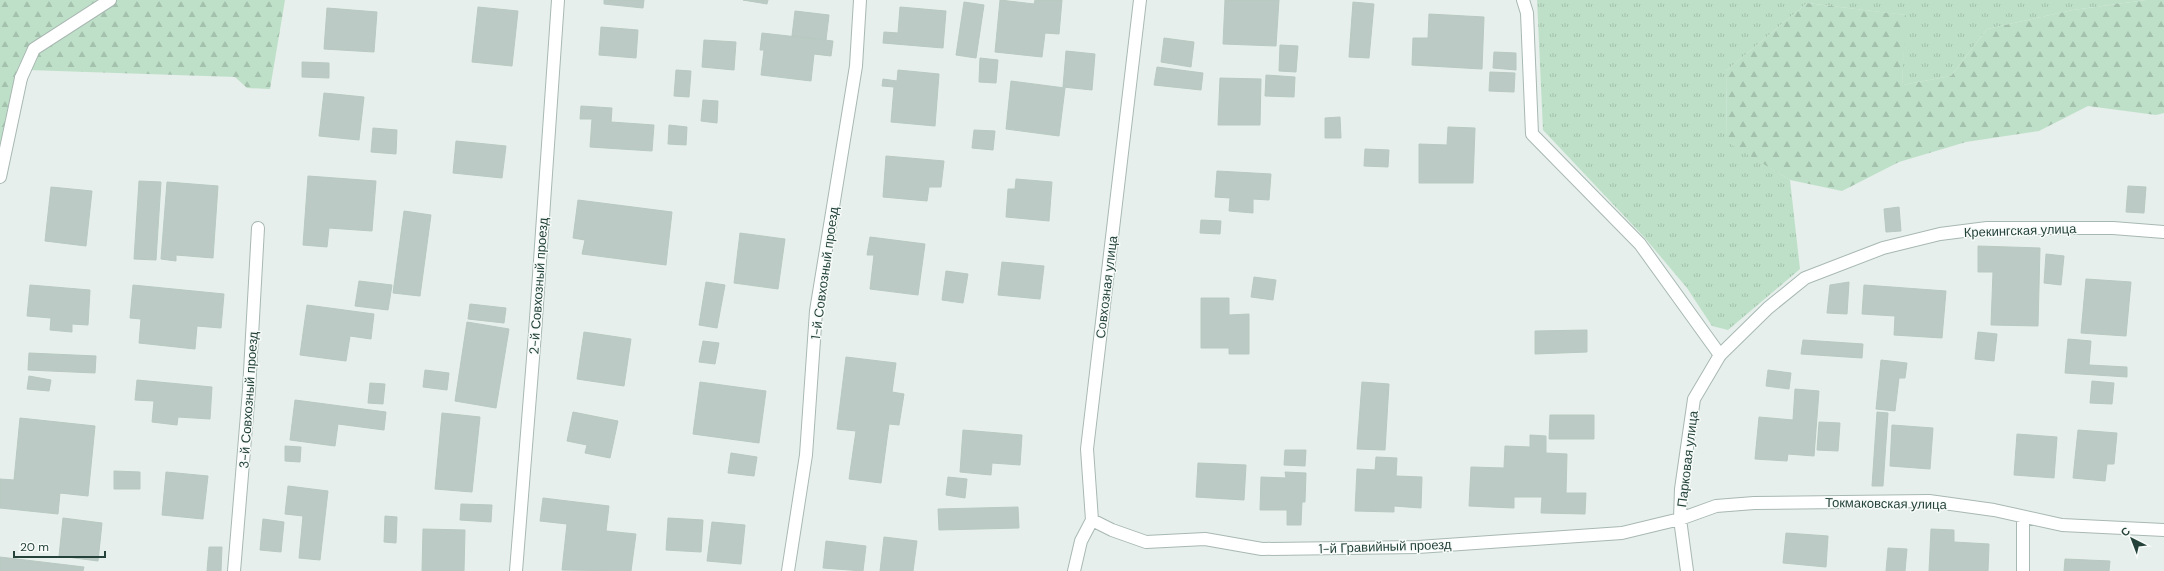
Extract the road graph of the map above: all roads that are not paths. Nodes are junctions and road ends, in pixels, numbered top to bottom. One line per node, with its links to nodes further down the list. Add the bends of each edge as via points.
1 (110, 0): 6 (street, via 34,49 21,78)
2 (558, 0): 15 (street, 2-й Совхозный проезд)
3 (860, 0): 16 (street, 1-й Совхозный проезд, via 856,66 816,311 806,455)
4 (1140, 0): 12 (street, Совхозная улица, via 1088,449)
5 (1524, 0): 9 (street, via 1527,13 1532,134 1640,244)
6 (0, 177)
7 (258, 228): 14 (street, 3-й Совхозный проезд, via 250,390)
8 (2164, 232): 9 (street, Крекингская улица, via 2113,228 1987,228 1940,234 1883,248 1805,278 1768,308)
9 (1720, 354): 11 (street, Парковая улица, via 1694,399 1681,489)
10 (2023, 518): 11 (street, Токмаковская улица, via 1994,510 1929,501 1821,501 1716,506); 13 (street, Токмаковская улица, via 2062,525); 19 (street)
11 (1680, 519): 12 (street, 1-й Гравийный проезд, via 1614,534 1418,547 1262,549 1205,539 1146,542); 18 (street, Парковая улица)
12 (1092, 520): 17 (street, via 1081,541)
13 (2164, 530)
14 (234, 571)
15 (516, 571)
16 (788, 571)
17 (1074, 571)
18 (1687, 571)
19 (2023, 571)

